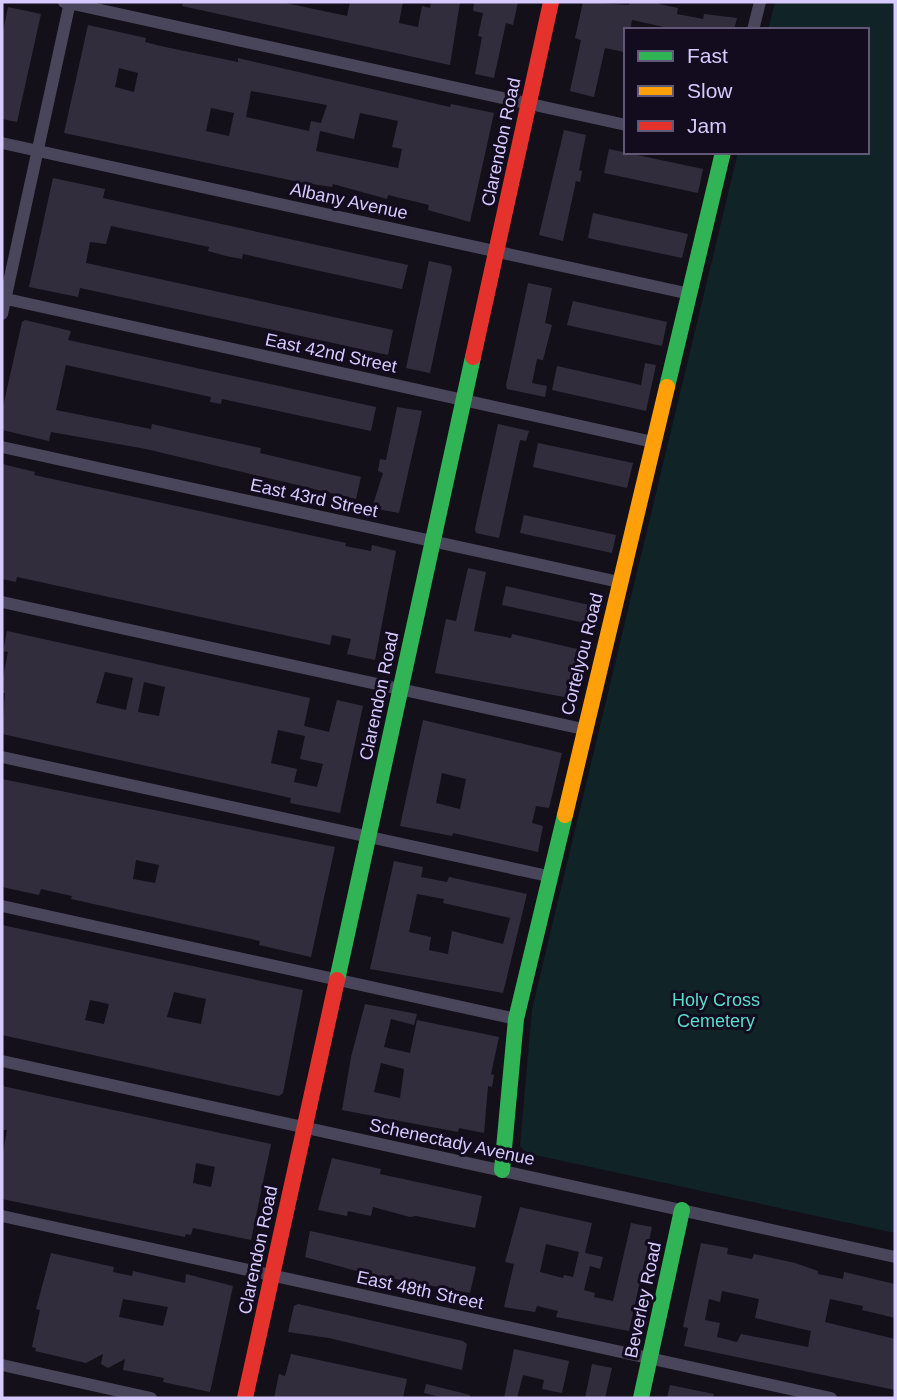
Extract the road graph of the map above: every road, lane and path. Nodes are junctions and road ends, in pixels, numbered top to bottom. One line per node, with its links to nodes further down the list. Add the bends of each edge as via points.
1 (68, 2): 5 (street); 8 (street)
2 (551, 2): 5 (street, Clarendon Road)
3 (755, 3): 4 (street)
4 (753, 28)
5 (529, 104): 6 (street); 10 (street, Clarendon Road)
6 (624, 125)
7 (2, 143): 8 (street, Albany Avenue)
8 (37, 151): 10 (street, Albany Avenue); 12 (street)
9 (723, 154): 11 (street, Cortelyou Road)
10 (496, 251): 11 (street, Albany Avenue); 14 (street, Clarendon Road)
11 (690, 294): 15 (street, Cortelyou Road)
12 (4, 298): 13 (street); 14 (street, East 42nd Street)
13 (2, 314)
14 (464, 400): 15 (street, East 42nd Street); 17 (street, Clarendon Road)
15 (653, 442): 18 (street, Cortelyou Road)
16 (2, 447): 17 (street, East 43rd Street)
17 (433, 542): 18 (street, East 43rd Street); 20 (street, Clarendon Road)
18 (619, 582): 21 (street, Cortelyou Road)
19 (2, 602): 20 (street)
20 (400, 690): 21 (street); 23 (street, Clarendon Road)
21 (583, 729): 24 (street, Cortelyou Road)
22 (2, 757): 23 (street)
23 (368, 838): 24 (street); 26 (street, Clarendon Road)
24 (548, 876): 27 (street, Cortelyou Road)
25 (2, 906): 26 (street)
26 (336, 980): 27 (street); 29 (street, Clarendon Road)
27 (516, 1019): 30 (street, Cortelyou Road)
28 (2, 1061): 29 (street, Schenectady Avenue)
29 (304, 1128): 30 (street, Schenectady Avenue); 34 (street, Clarendon Road)
30 (502, 1170): 31 (street, Schenectady Avenue)
31 (682, 1210): 33 (street, Schenectady Avenue); 35 (street, Beverley Road)
32 (2, 1216): 34 (street, East 48th Street)
33 (895, 1257)
34 (272, 1276): 35 (street, East 48th Street); 38 (street, Clarendon Road)
35 (650, 1358): 39 (street, Beverley Road); 40 (street, East 48th Street)
36 (2, 1365): 37 (street)
37 (151, 1398)
38 (245, 1398)
39 (641, 1398)
40 (831, 1398)

